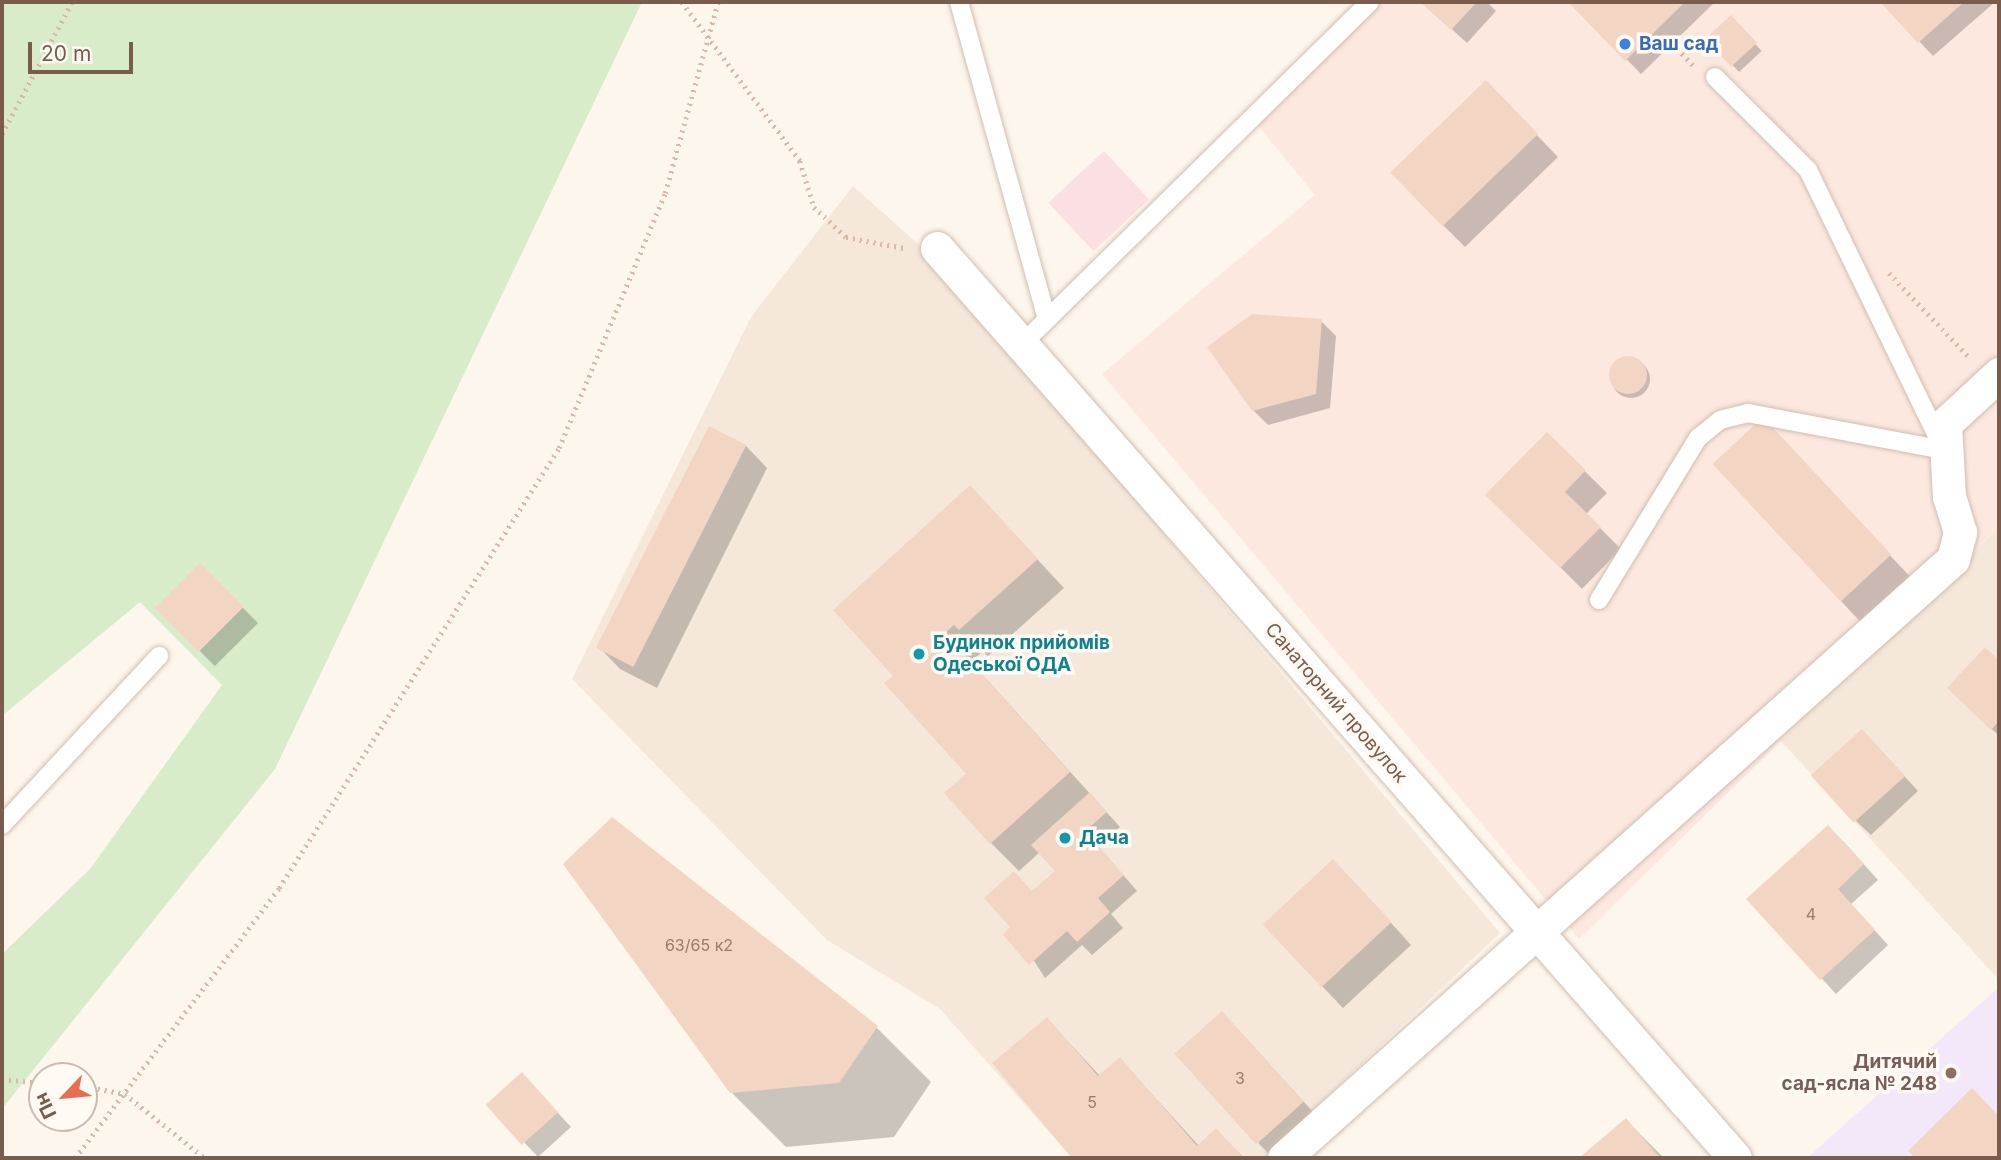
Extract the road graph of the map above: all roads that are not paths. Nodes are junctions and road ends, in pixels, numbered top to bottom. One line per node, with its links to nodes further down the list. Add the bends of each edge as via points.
1 (959, 2): 5 (lane)
2 (1370, 2): 5 (lane)
3 (1715, 77): 8 (lane, via 1808,170)
4 (937, 248): 6 (street, Санаторний провулок)
5 (1047, 319): 6 (lane)
6 (1021, 345): 12 (street, Санаторний провулок)
7 (1999, 374): 8 (street, via 1944,424)
8 (1944, 450): 9 (lane, via 1748,413 1720,420 1698,438); 12 (street, via 1960,532 1953,559)
9 (1599, 600)
10 (159, 656): 11 (lane)
11 (2, 825)
12 (1534, 930): 13 (street); 14 (street, Санаторний провулок)
13 (1284, 1158)
14 (1735, 1158)

